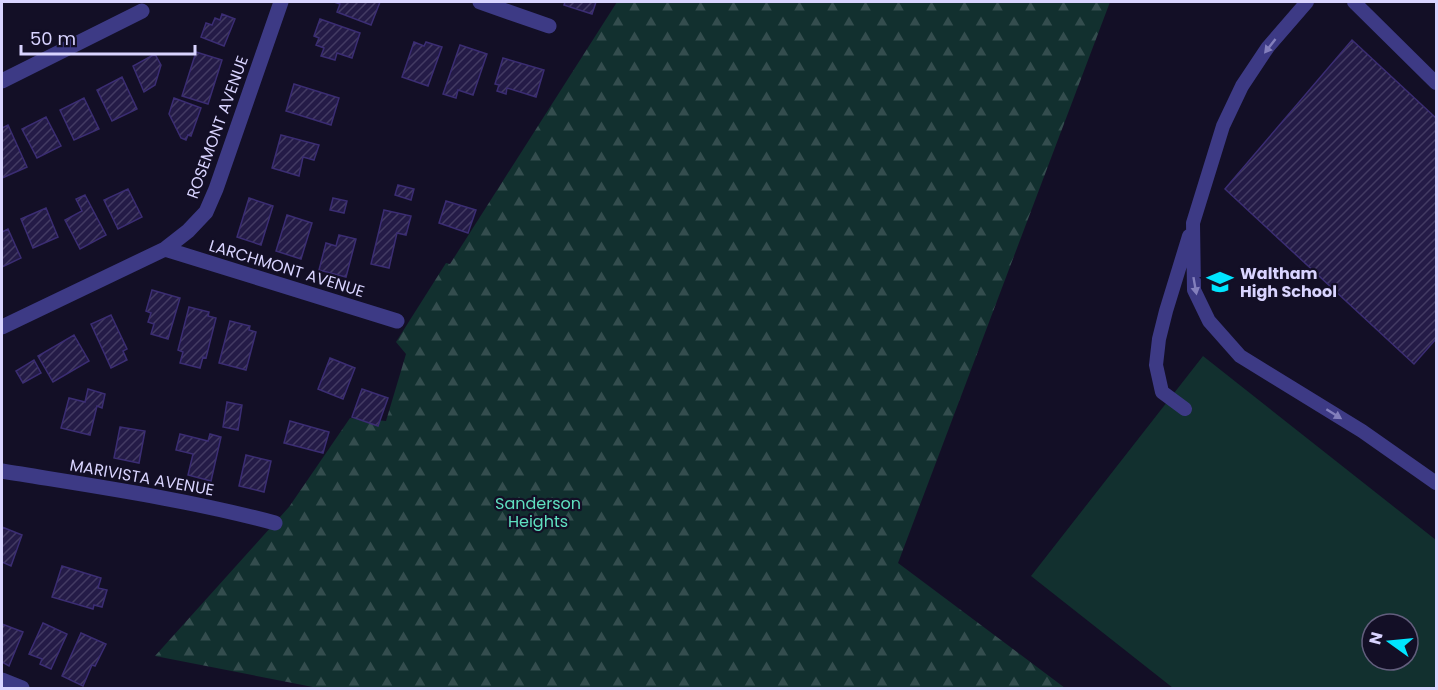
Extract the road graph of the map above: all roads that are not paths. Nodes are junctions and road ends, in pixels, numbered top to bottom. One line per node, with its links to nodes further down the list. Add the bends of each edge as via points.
1 (281, 2): 10 (street, ROSEMONT AVENUE, via 206,212)
2 (480, 2): 6 (street)
3 (1307, 2): 9 (lane, one-way to 9, via 1268,47 1242,86 1222,126)
4 (1354, 2): 8 (lane)
5 (142, 11): 7 (street)
6 (549, 26)
7 (2, 81)
8 (1437, 83)
9 (1193, 223): 13 (lane, via 1165,315 1156,365 1162,392); 15 (lane, one-way to 15, via 1194,290 1209,321 1240,356 1362,431)
10 (165, 249): 11 (street, LARCHMONT AVENUE); 12 (street, ROSEMONT AVENUE)
11 (397, 321)
12 (2, 327)
13 (1185, 409)
14 (2, 471): 16 (street, MARIVISTA AVENUE, via 178,501)
15 (1437, 483)
16 (275, 523)
17 (2, 680): 18 (street)
18 (22, 688)

